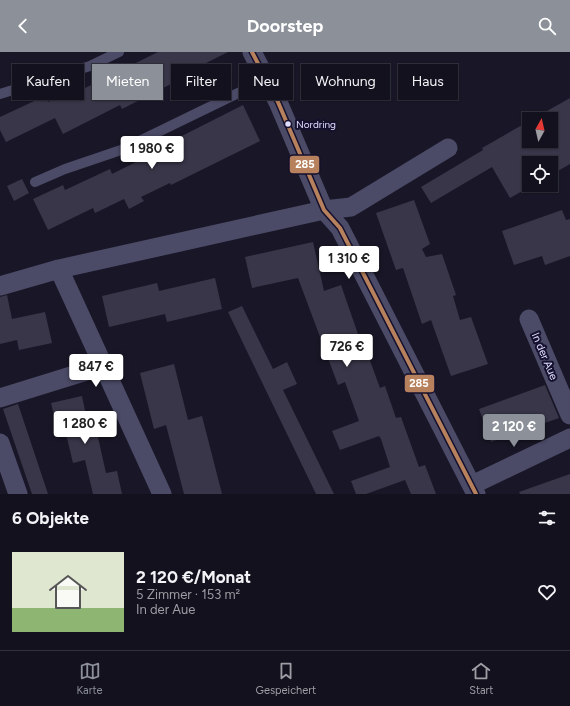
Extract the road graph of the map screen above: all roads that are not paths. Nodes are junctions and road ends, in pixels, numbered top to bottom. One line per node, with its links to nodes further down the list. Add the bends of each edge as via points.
1 (120, 52): 5 (lane, via 90,66)
2 (252, 52): 3 (street)
3 (259, 64)
4 (239, 93): 8 (lane, via 121,150)
5 (0, 94)
6 (276, 100): 9 (street)
7 (448, 148): 9 (street, via 351,207)
8 (34, 182)
9 (324, 210): 10 (street); 18 (street, via 340,228)
10 (59, 269): 11 (street); 13 (street)
11 (0, 286)
12 (529, 319): 15 (street, In der Aue)
13 (103, 366): 14 (street); 20 (street)
14 (0, 398)
15 (570, 415)
16 (570, 438): 18 (street)
17 (0, 443): 19 (street)
18 (474, 490)
19 (13, 493)
20 (162, 494)

